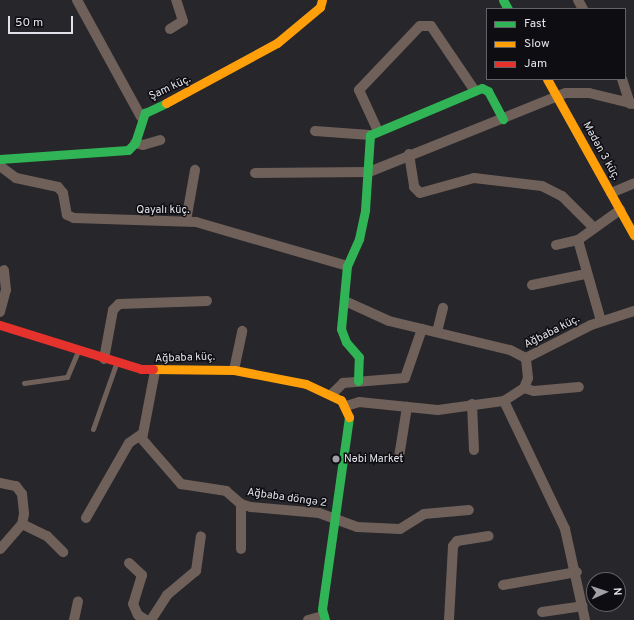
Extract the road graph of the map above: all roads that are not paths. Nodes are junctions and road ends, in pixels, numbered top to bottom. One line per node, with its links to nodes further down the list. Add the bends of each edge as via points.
1 (76, 0): 10 (street)
2 (176, 0): 4 (street, via 183,21)
3 (322, 0): 10 (street, Şam küç., via 320,7 277,43)
4 (170, 29)
5 (548, 80): 8 (street, Mədən 3 küç.)
6 (622, 80): 9 (street)
7 (475, 91): 11 (street, via 482,88 488,91); 13 (street); 13 (street, via 430,26 420,26 359,90)
8 (557, 96): 9 (street, via 580,92); 11 (street); 23 (street, Mədən 3 küç.)
9 (632, 104)
10 (141, 117): 15 (street)
11 (503, 119): 16 (street)
12 (315, 131): 13 (street)
13 (373, 132): 20 (street)
14 (160, 140): 15 (street, via 143,145)
15 (135, 143): 17 (street, via 119,153)
16 (409, 154): 20 (street); 26 (street, via 414,187 420,193 474,178 542,186 562,196)
17 (0, 159)
18 (0, 166): 25 (street, Qayalı küç., via 16,178 58,187 63,193 67,215 74,218 110,222)
19 (195, 170): 25 (street)
20 (369, 172): 21 (street); 30 (street, via 362,223)
21 (254, 173)
22 (634, 183): 23 (street)
23 (611, 193): 24 (street, Mədən 3 küç.)
24 (620, 210): 26 (street); 27 (street, Mədən 3 küç.)
25 (186, 221): 30 (street, Qayalı küç.)
26 (593, 226): 28 (street)
27 (634, 235)
28 (578, 240): 29 (street); 32 (street)
29 (556, 244)
30 (347, 266): 34 (street)
31 (4, 270): 38 (street, via 6,290)
32 (586, 274): 33 (street); 39 (street)
33 (532, 285)
34 (345, 301): 41 (street, via 375,316); 50 (street, via 341,329 346,342 359,357)
35 (207, 302): 46 (street, via 119,304 113,310)
36 (442, 308): 43 (street)
37 (634, 311): 39 (street, Ağbaba küç.)
38 (0, 312)
39 (602, 321): 45 (street, Ağbaba küç.)
40 (0, 325): 44 (street, Ağbaba küç.)
41 (422, 330): 43 (street); 50 (street, via 409,375 396,381)
42 (242, 331): 48 (street)
43 (437, 332): 45 (street, via 510,350)
44 (78, 351): 46 (street, Ağbaba küç.); 51 (lane, via 67,377)
45 (526, 358): 53 (street, Ağbaba küç., via 528,378)
46 (104, 359): 47 (street, Ağbaba küç.)
47 (117, 363): 49 (street, Ağbaba küç.); 59 (lane)
48 (234, 370): 49 (street, Ağbaba küç.); 54 (street, Ağbaba küç., via 295,381)
49 (155, 371): 60 (street)
50 (358, 381): 54 (street, via 343,383)
51 (24, 383)
52 (579, 387): 53 (street, via 534,391)
53 (524, 388): 55 (street)
54 (332, 394): 57 (street, Ağbaba küç.)
55 (504, 401): 56 (street); 75 (street, via 549,490)
56 (472, 404): 58 (street, via 438,410); 61 (street)
57 (346, 406): 58 (street, via 359,402); 67 (street, via 349,424)
58 (407, 407): 62 (street)
59 (93, 429)
60 (142, 434): 64 (street, Ağbaba döngə 2, via 146,446 176,480 226,491); 66 (street, via 129,443)
61 (474, 450)
62 (399, 457)
63 (0, 483): 68 (street, via 16,486 22,494)
64 (241, 504): 67 (street, Ağbaba döngə 2); 72 (street)
65 (469, 510): 67 (street, Ağbaba döngə 2, via 424,514 400,528 357,526)
66 (86, 518)
67 (335, 518): 80 (street)
68 (22, 524): 71 (street); 73 (street, via 47,536)
69 (201, 536): 83 (street, via 196,571 167,595)
70 (489, 536): 85 (street, via 457,541 453,546)
71 (0, 549)
72 (241, 549)
73 (63, 552)
74 (129, 563): 82 (street, via 142,575 133,604 138,615)
75 (577, 572): 76 (street); 78 (street)
76 (503, 584)
77 (78, 601): 81 (street)
78 (583, 606): 79 (street); 86 (street)
79 (542, 612)
80 (324, 618): 84 (street)
81 (74, 620)
82 (146, 620)
83 (151, 620)
84 (308, 620)
85 (449, 620)
86 (585, 620)

